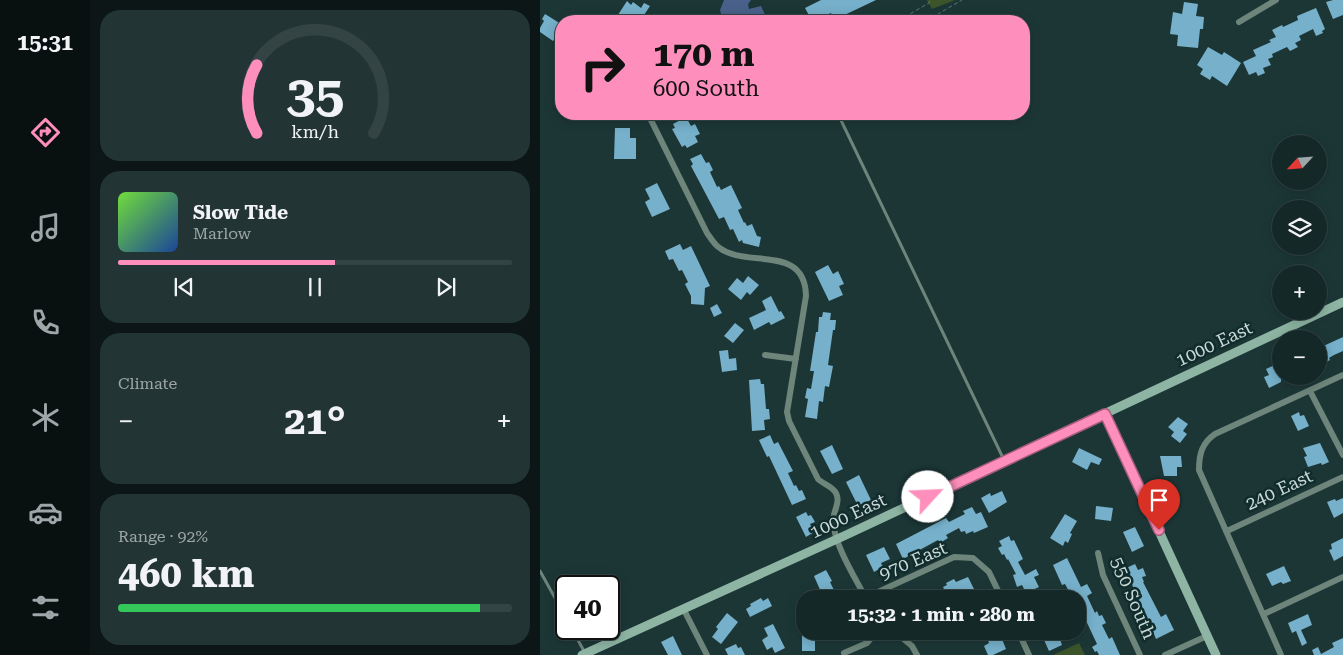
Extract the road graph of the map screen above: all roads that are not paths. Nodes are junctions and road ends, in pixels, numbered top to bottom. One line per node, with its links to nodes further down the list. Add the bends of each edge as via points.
1 (1276, 0): 2 (street)
2 (1239, 22)
3 (651, 120): 7 (street, via 716,246 729,253 785,262 802,276 806,296)
4 (841, 120): 12 (lane)
5 (1343, 302): 10 (street, 1000 East)
6 (765, 355): 7 (street)
7 (796, 359): 15 (street, via 787,412 789,421 818,479 837,495 833,521)
8 (1343, 375): 9 (street)
9 (1310, 391): 11 (street); 14 (street, via 1215,434 1202,447 1199,470)
10 (1105, 414): 12 (street, 1000 East); 25 (street)
11 (1343, 455)
12 (1004, 460): 15 (street, 1000 East)
13 (1343, 477): 14 (street, 240 East)
14 (1227, 531): 24 (street)
15 (838, 539): 19 (street); 23 (street, 1000 East)
16 (1098, 553): 35 (street, 550 South, via 1103,575)
17 (540, 571): 22 (lane)
18 (1343, 578): 24 (street)
19 (861, 590)
20 (882, 590): 21 (street, 970 East, via 954,557 974,558 989,572)
21 (998, 590)
22 (555, 598)
23 (684, 610): 31 (street, 1000 East); 32 (street)
24 (1264, 614): 38 (street)
25 (1207, 636): 36 (street); 37 (street)
26 (577, 640): 31 (lane)
27 (870, 640): 30 (street)
28 (905, 640): 33 (street)
29 (1022, 640): 34 (street)
30 (844, 653)
31 (584, 655)
32 (706, 655)
33 (917, 655)
34 (1029, 655)
35 (1140, 655)
36 (1165, 655)
37 (1216, 655)
38 (1281, 655)

